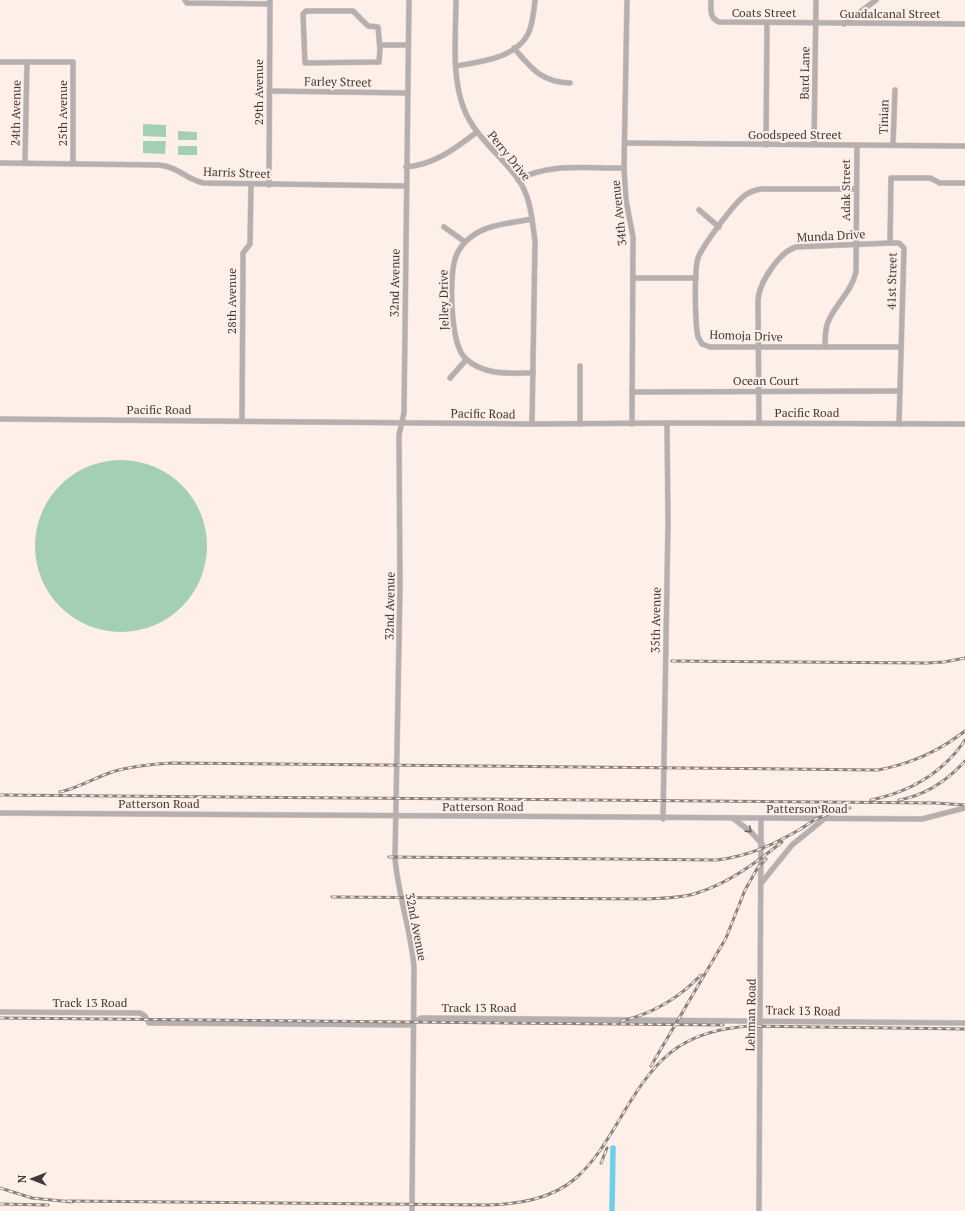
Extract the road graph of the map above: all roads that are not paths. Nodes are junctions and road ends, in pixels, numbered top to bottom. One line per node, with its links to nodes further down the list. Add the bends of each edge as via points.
1 (409, 0): 15 (street, 32nd Avenue)
2 (456, 0): 19 (street, Perry Drive)
3 (535, 0): 16 (street, via 529,32 523,42)
4 (627, 0): 25 (street, 34th Avenue)
5 (711, 0): 10 (street, Coats Street, via 713,20)
6 (816, 0): 11 (street, Bard Lane)
7 (876, 0): 12 (street)
8 (186, 2): 9 (street)
9 (270, 2): 22 (street, 29th Avenue)
10 (767, 23): 11 (street, Coats Street); 26 (street)
11 (816, 23): 12 (street, Guadalcanal Street); 27 (street, Bard Lane)
12 (844, 24): 13 (street, Guadalcanal Street)
13 (965, 24)
14 (380, 45): 14 (street, via 378,27 368,26 353,11 306,11 303,14 305,63 377,64); 15 (street)
15 (408, 45): 23 (street, 32nd Avenue)
16 (514, 48): 19 (street, via 489,60); 20 (street, via 538,74 555,82)
17 (0, 62): 18 (street)
18 (27, 62): 32 (street, 24th Avenue); 33 (street, 25th Avenue, via 73,62)
19 (456, 66): 24 (street, Perry Drive, via 464,108)
20 (570, 83)
21 (895, 90): 29 (street, Tinian)
22 (269, 91): 23 (street, Farley Street); 39 (street, 29th Avenue)
23 (407, 93): 34 (street, 32nd Avenue)
24 (477, 132): 34 (street, via 436,159); 36 (street, Perry Drive)
25 (625, 143): 26 (street, Goodspeed Street); 35 (street, 34th Avenue)
26 (766, 145): 27 (street, Goodspeed Street)
27 (814, 145): 28 (street, Goodspeed Street)
28 (856, 145): 29 (street, Goodspeed Street); 41 (street, Adak Street)
29 (893, 145): 30 (street, Goodspeed Street)
30 (965, 146)
31 (0, 163): 32 (street, Harris Street)
32 (25, 163): 33 (street, Harris Street)
33 (73, 164): 38 (street, Harris Street, via 167,166 199,182)
34 (406, 167): 40 (street, 32nd Avenue)
35 (624, 168): 36 (street, via 548,169 531,172); 49 (street, 34th Avenue, via 626,200 633,234)
36 (518, 180): 43 (street, Perry Drive, via 528,201)
37 (965, 183): 47 (street, 41st Street, via 940,183 930,178 891,178)
38 (251, 184): 39 (street, Harris Street); 62 (street, 28th Avenue, via 250,244 243,253 242,264)
39 (269, 185): 40 (street, Harris Street)
40 (406, 186): 63 (street, 32nd Avenue)
41 (856, 189): 45 (street, Homoja Drive, via 754,190 740,200); 48 (street, Adak Street)
42 (699, 210): 45 (street)
43 (532, 220): 46 (street, Jelley Drive, via 485,230); 56 (street, Perry Drive, via 535,241)
44 (444, 227): 46 (street)
45 (719, 227): 50 (street, Homoja Drive, via 698,258)
46 (465, 242): 54 (street, Jelley Drive, via 454,265 452,310 455,339)
47 (890, 243): 48 (street, Munda Drive); 52 (street, 41st Street, via 899,243 904,248)
48 (857, 245): 51 (street, Adak Street, via 855,278 828,321); 53 (street, Munda Drive, via 799,246 783,254 760,288)
49 (633, 278): 50 (street); 60 (street, 34th Avenue)
50 (696, 278): 53 (street, Homoja Drive, via 697,335 700,342 710,347)
51 (825, 347): 52 (street, Homoja Drive); 53 (street, Homoja Drive)
52 (900, 347): 59 (street, 41st Street)
53 (759, 348): 58 (street, Munda Drive)
54 (466, 360): 56 (street, via 492,372); 57 (street)
55 (580, 366): 67 (street)
56 (533, 373): 66 (street, Perry Drive)
57 (450, 378)
58 (759, 390): 59 (street, Ocean Court); 60 (street, Ocean Court); 65 (street, Munda Drive)
59 (900, 391): 69 (street, 41st Street)
60 (632, 392): 68 (street, 34th Avenue)
61 (0, 419): 62 (street, Pacific Road)
62 (242, 421): 63 (street, Pacific Road)
63 (402, 423): 66 (street, Pacific Road); 73 (street, 32nd Avenue, via 399,434 400,587)
64 (667, 423): 65 (street, Pacific Road); 68 (street, Pacific Road); 74 (street, 35th Avenue)
65 (759, 423): 69 (street, Pacific Road)
66 (532, 424): 67 (street, Pacific Road)
67 (580, 424): 68 (street, Pacific Road)
68 (632, 424)
69 (899, 424): 70 (street, Pacific Road)
70 (965, 424)
71 (965, 808): 77 (street, Patterson Road, via 922,820)
72 (0, 813): 73 (street, Patterson Road)
73 (396, 816): 74 (street, Patterson Road); 82 (street, 32nd Avenue, via 396,870 413,953)
74 (663, 819): 75 (street, Patterson Road)
75 (733, 819): 76 (street, Patterson Road); 78 (street, one-way to 78, via 748,829)
76 (761, 819): 77 (street, Patterson Road); 78 (street, Lehman Road)
77 (824, 819): 79 (street, via 792,845)
78 (762, 844): 79 (street, Lehman Road)
79 (762, 882): 81 (street, Lehman Road)
80 (0, 1012): 82 (street, Track 13 Road, via 140,1013 149,1023 409,1025)
81 (761, 1021): 82 (street, Track 13 Road, via 421,1018); 83 (street, Track 13 Road); 85 (street, Lehman Road)
82 (414, 1022): 84 (street, 32nd Avenue)
83 (965, 1023)
84 (412, 1211)
85 (759, 1211)

